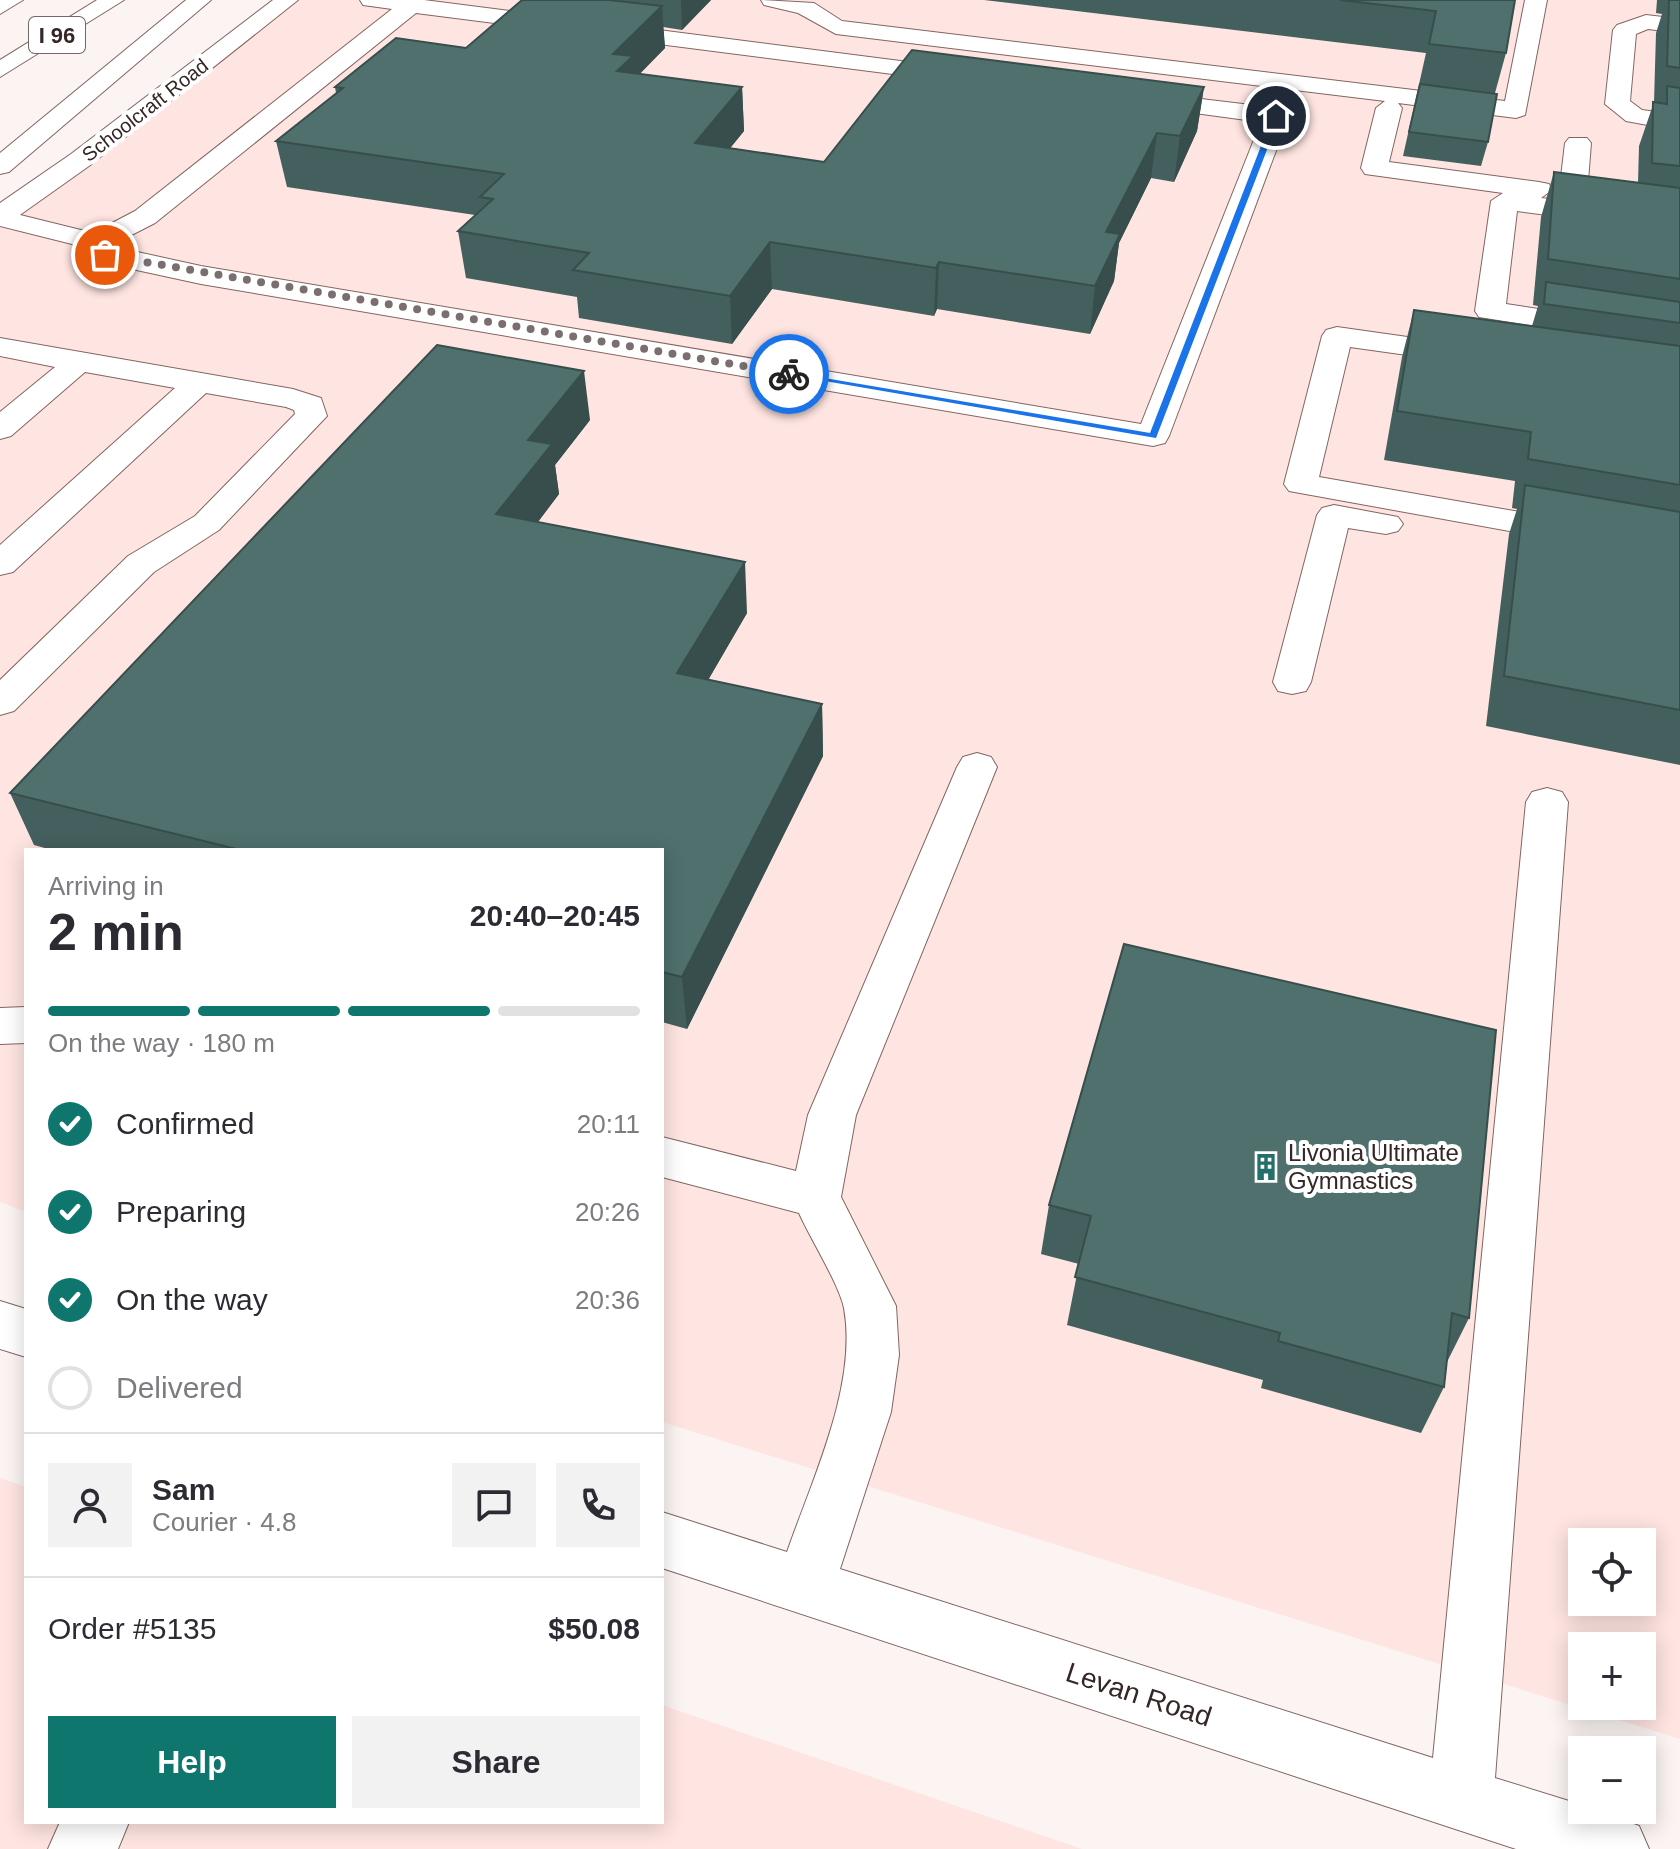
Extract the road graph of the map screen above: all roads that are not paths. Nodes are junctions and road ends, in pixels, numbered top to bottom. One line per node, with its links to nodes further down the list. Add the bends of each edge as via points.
1 (12, 0): 9 (main road, I 96)
2 (113, 0): 13 (main road, I 96)
3 (200, 0): 21 (main road)
4 (287, 0): 24 (main road, Schoolcraft Road)
5 (371, 0): 8 (main road)
6 (772, 0): 12 (main road, via 806,8 836,27)
7 (1536, 0): 16 (main road)
8 (412, 5): 14 (main road); 26 (main road, via 145,217)
9 (0, 7)
10 (1680, 26): 19 (main road, via 1646,22 1625,30 1617,104 1635,116)
11 (1150, 36): 12 (main road)
12 (1133, 64): 16 (main road, via 1516,110)
13 (0, 70)
14 (978, 78)
15 (1490, 79): 16 (main road)
16 (1521, 83)
17 (1119, 96): 26 (main road, via 1276,116 1153,436 201,275 105,255)
18 (1389, 108): 22 (main road, via 1374,168)
19 (1680, 123)
20 (1578, 143): 22 (main road)
21 (0, 166)
22 (1573, 194): 23 (main road)
23 (1680, 209)
24 (0, 217): 26 (main road, via 82,238)
25 (1680, 224): 27 (main road, via 1505,201 1490,311)
26 (90, 245)
27 (1680, 340)
28 (0, 347): 30 (main road)
29 (1493, 358): 33 (main road, via 1337,336 1301,484)
30 (79, 362): 31 (main road); 32 (main road)
31 (199, 383): 34 (main road); 37 (main road, via 293,399 310,405 311,416 207,523 141,564)
32 (0, 429)
33 (1680, 551)
34 (0, 564)
35 (1680, 573): 36 (main road, via 1334,515)
36 (1292, 682)
37 (0, 702)
38 (977, 767): 43 (main road, via 832,1115)
39 (1547, 802): 48 (main road)
40 (24, 1025): 41 (main road)
41 (0, 1026)
42 (664, 1158): 43 (main road)
43 (816, 1197): 47 (main road, via 870,1306 872,1355 863,1412)
44 (0, 1325): 45 (main road)
45 (24, 1332)
46 (664, 1541): 47 (main road, Levan Road)
47 (805, 1586): 48 (main road, Levan Road)
48 (1461, 1799): 51 (main road, Levan Road)
49 (96, 1824): 50 (main road)
50 (81, 1849)
51 (1616, 1849)

